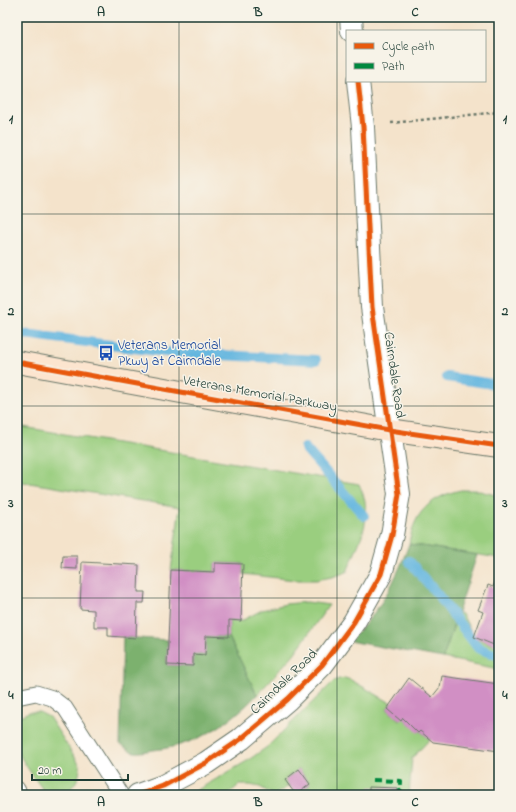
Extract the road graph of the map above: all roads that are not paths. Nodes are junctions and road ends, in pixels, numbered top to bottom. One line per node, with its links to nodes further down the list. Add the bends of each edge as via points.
1 (351, 17): 2 (street)
2 (352, 30)
3 (358, 82): 5 (street, Cairndale Road, via 363,126 372,307)
4 (17, 362): 5 (main road, Veterans Memorial Parkway)
5 (390, 430): 6 (main road, Veterans Memorial Parkway); 11 (street, Cairndale Road, via 399,494 392,535 381,574 354,622 322,665 288,699 241,739 206,763 163,786)
6 (499, 446)
7 (17, 697): 10 (lane, via 36,693 52,698 64,708)
8 (17, 789): 9 (lane)
9 (20, 795)
10 (122, 795)
11 (138, 795)

